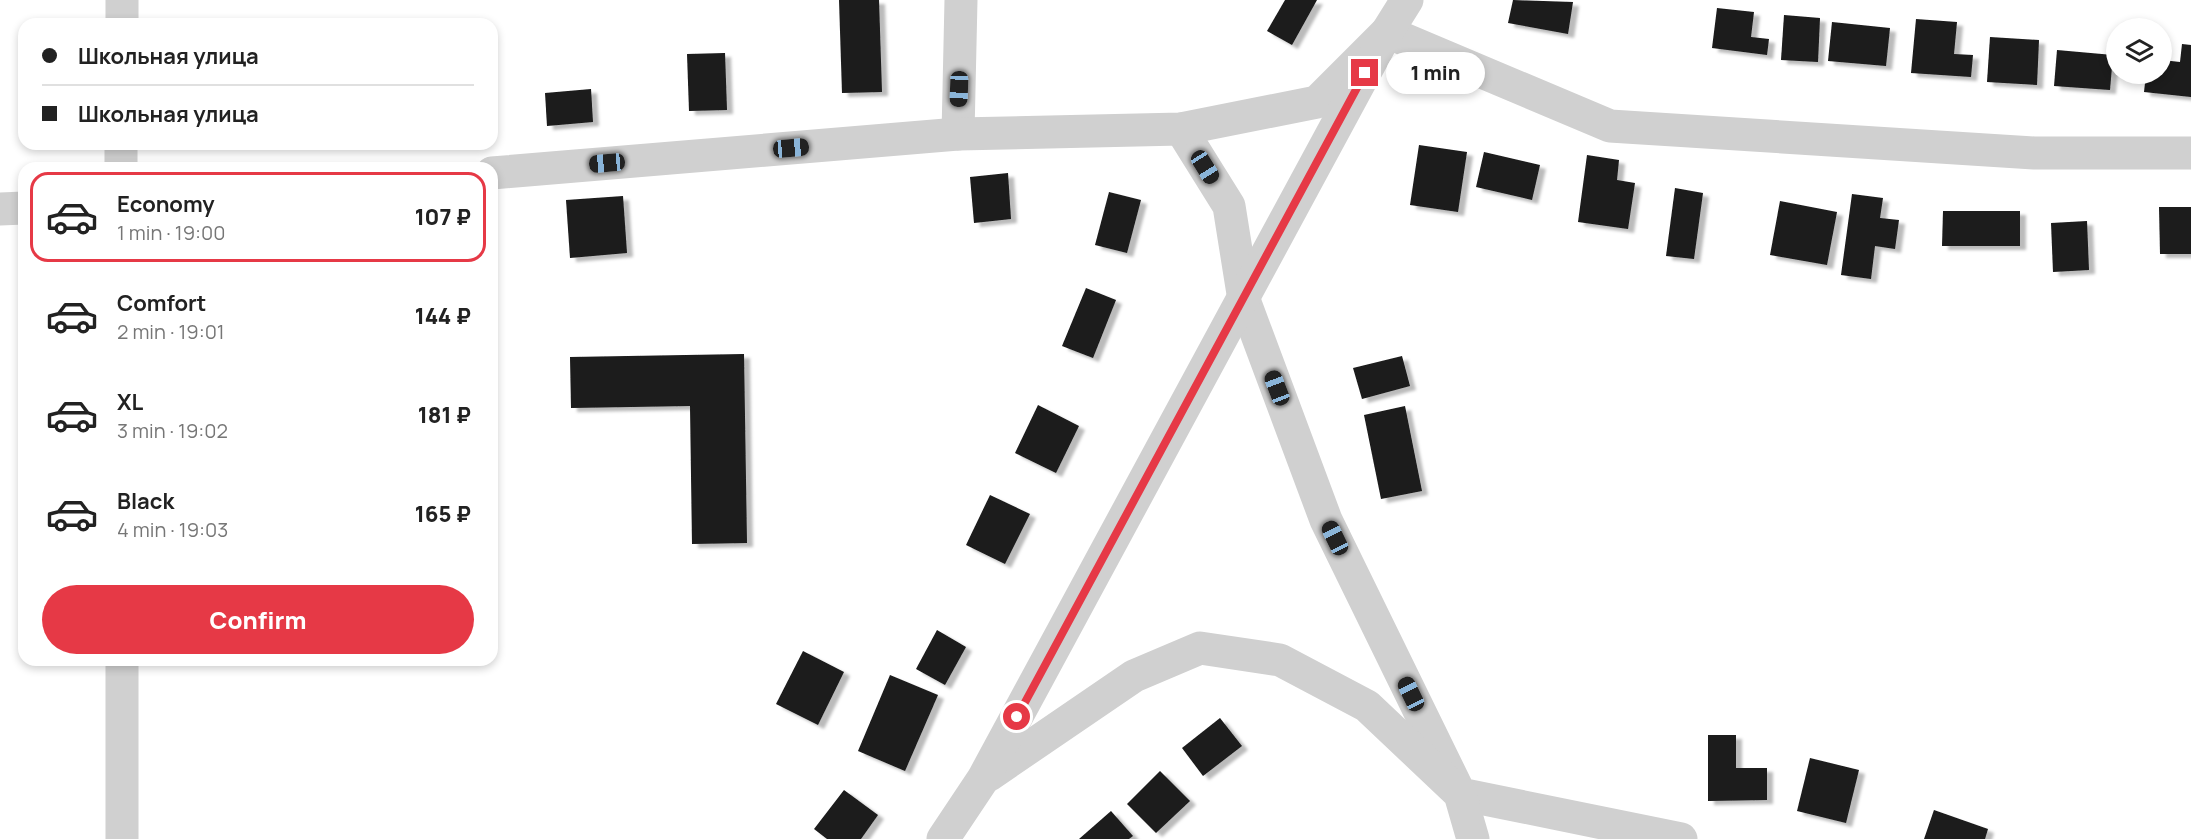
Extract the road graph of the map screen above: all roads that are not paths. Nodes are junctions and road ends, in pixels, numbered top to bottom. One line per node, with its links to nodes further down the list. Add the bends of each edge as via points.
1 (122, 0): 4 (street)
2 (961, 0): 7 (street)
3 (1407, 0): 5 (street)
4 (122, 18)
5 (1387, 32): 6 (street, via 1317,102); 8 (street, via 1610,126 2034,153); 12 (street)
6 (1181, 129): 7 (street); 12 (street, via 1229,206)
7 (958, 134): 9 (street)
8 (2191, 153)
9 (498, 172)
10 (18, 208): 11 (street)
11 (0, 209)
12 (1244, 300): 14 (street); 15 (street, via 1326,520)
13 (122, 666): 16 (street)
14 (983, 779): 15 (street, via 1134,676 1200,648 1280,660 1367,706); 17 (street)
15 (1460, 794): 18 (street); 19 (street)
16 (122, 839)
17 (943, 839)
18 (1473, 839)
19 (1681, 839)

